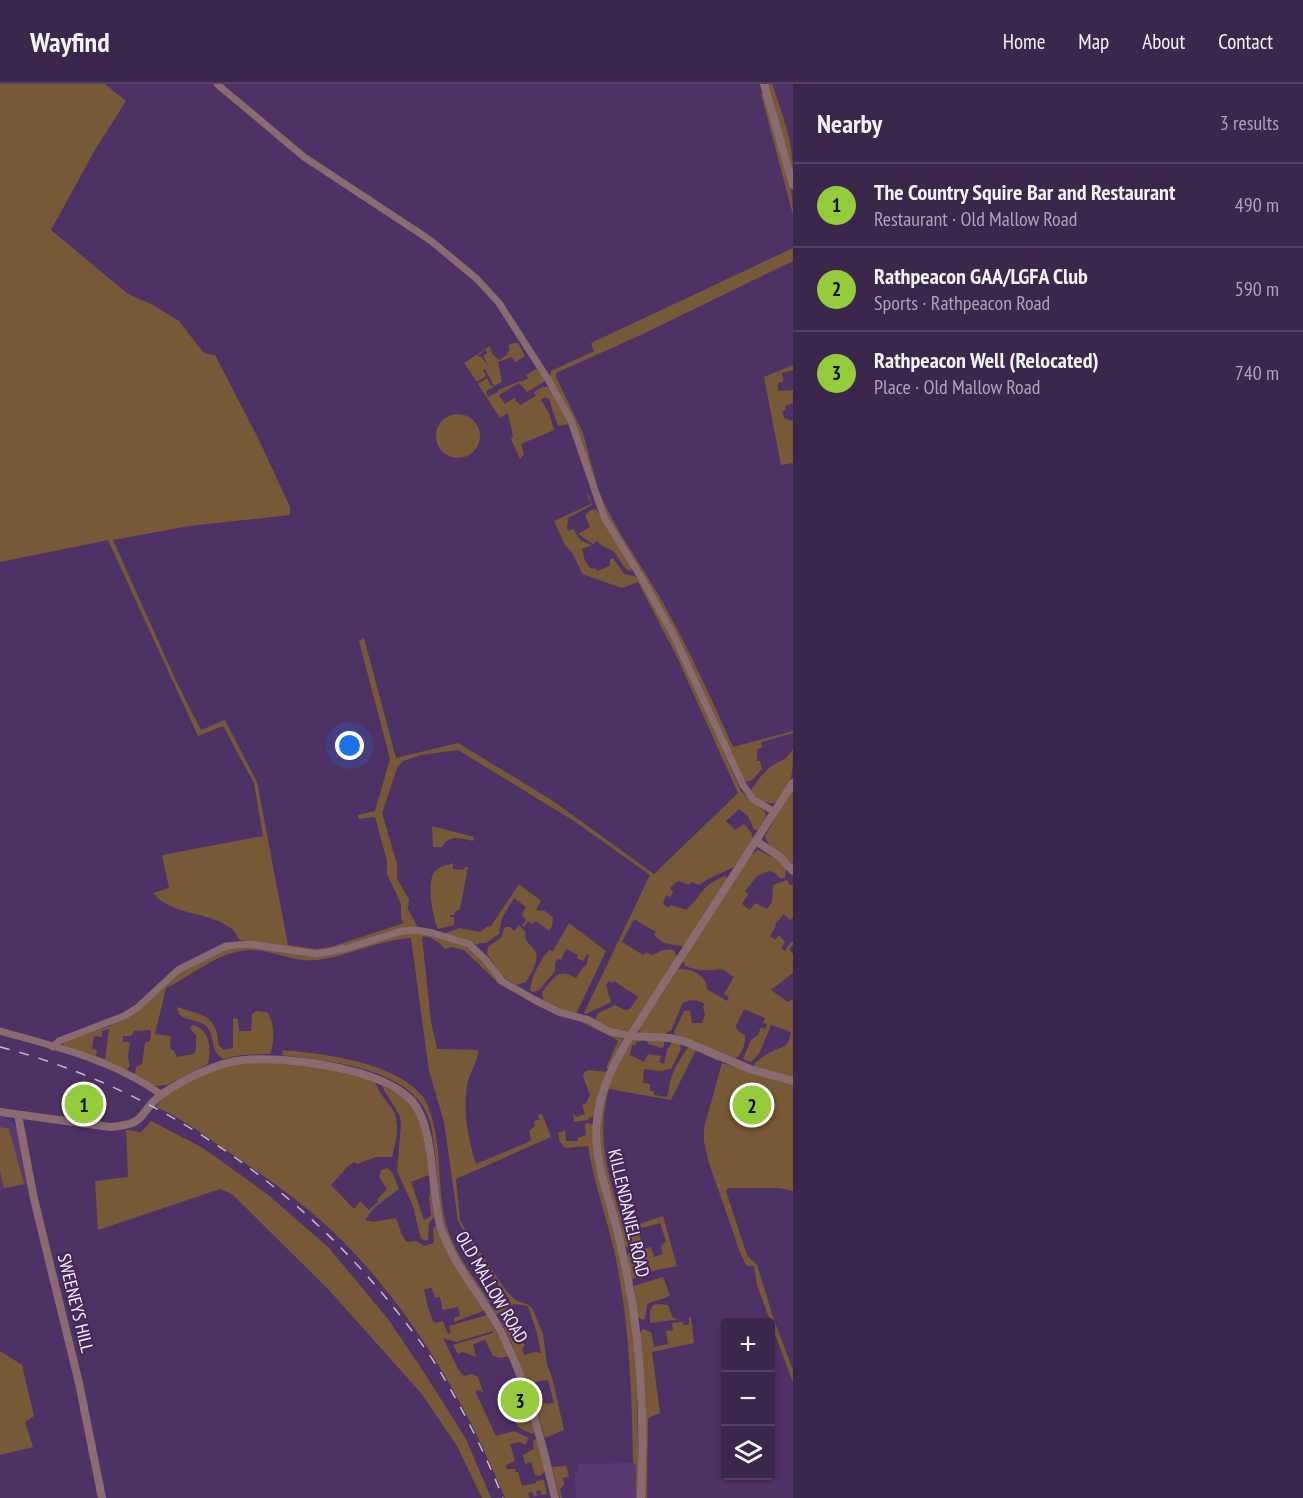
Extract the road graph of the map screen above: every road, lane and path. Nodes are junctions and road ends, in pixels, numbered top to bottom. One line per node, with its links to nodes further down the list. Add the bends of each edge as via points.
1 (217, 84): 5 (street, via 304,157 430,240 499,303 549,381 576,433 604,517 674,636 745,790)
2 (764, 84): 3 (street)
3 (793, 185)
4 (793, 783): 5 (street, KILLENDANIEL ROAD)
5 (775, 812): 6 (street, KILLENDANIEL ROAD)
6 (756, 841): 7 (street); 9 (street, KILLENDANIEL ROAD)
7 (793, 871)
8 (0, 1031): 10 (street)
9 (630, 1036): 10 (street, via 608,1031 535,1000 502,981 469,944 408,930 317,954 250,944 226,946 178,970 124,1016 59,1041); 11 (street, via 686,1041); 17 (street, KILLENDANIEL ROAD, via 609,1076 596,1130 635,1324 641,1404)
10 (53, 1047): 12 (street, via 104,1063)
11 (793, 1081)
12 (162, 1095): 14 (street, OLD MALLOW ROAD, via 130,1124 110,1127); 16 (street, OLD MALLOW ROAD, via 217,1066 272,1059 361,1074 393,1087 412,1101 426,1131 437,1212 445,1240 513,1357)
13 (0, 1112): 14 (street, OLD MALLOW ROAD)
14 (18, 1115): 15 (street, SWEENEYS HILL)
15 (102, 1498)
16 (555, 1498)
17 (641, 1498)

